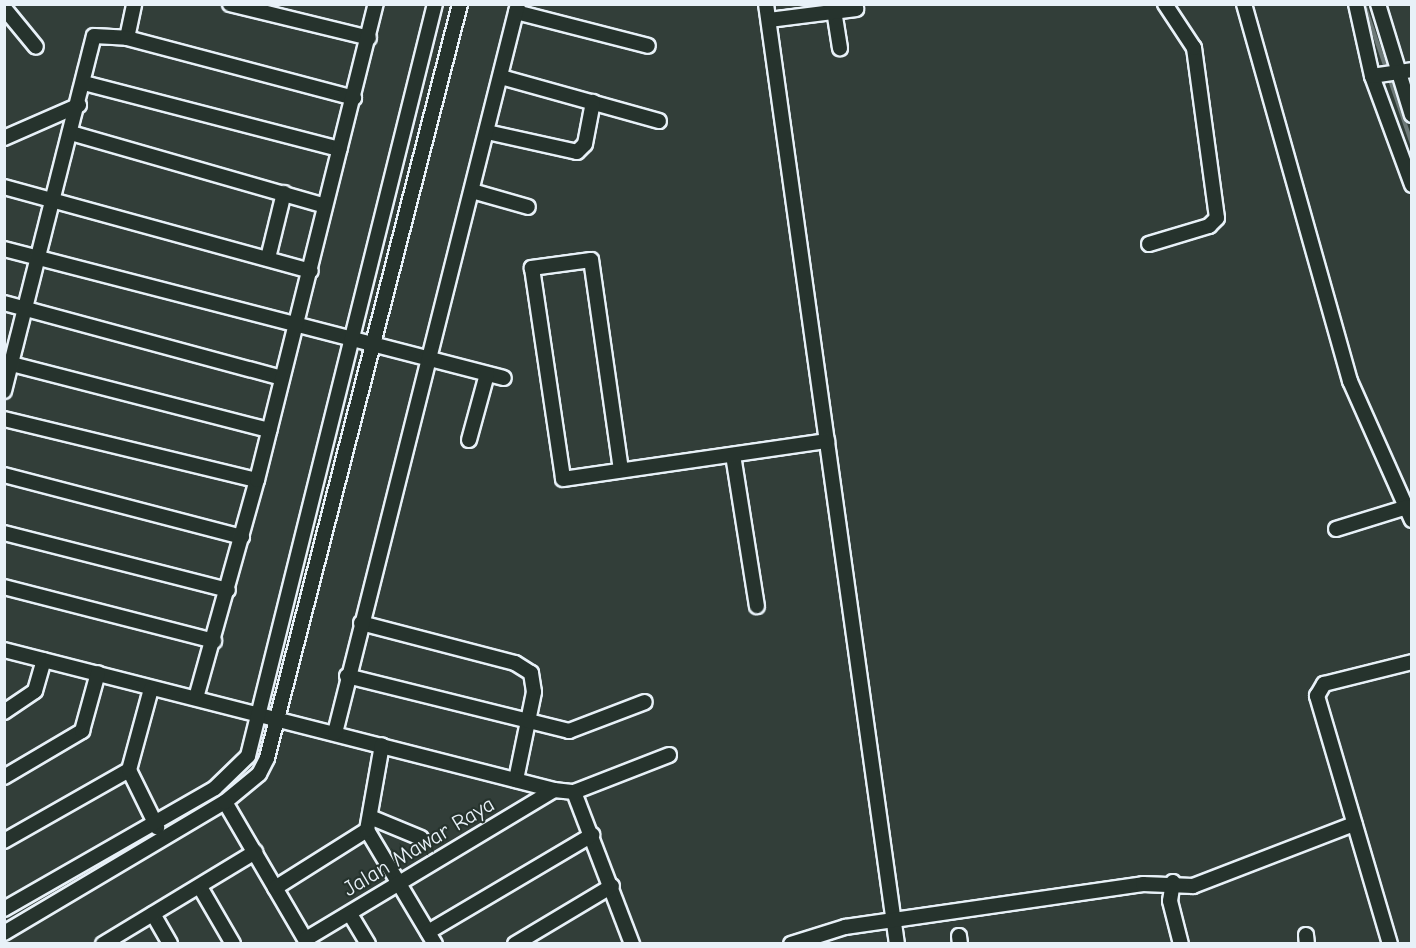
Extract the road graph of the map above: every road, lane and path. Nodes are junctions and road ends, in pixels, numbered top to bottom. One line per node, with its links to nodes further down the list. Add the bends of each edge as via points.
1 (134, 4): 16 (street)
2 (230, 4): 17 (street)
3 (376, 4): 17 (street)
4 (435, 4): 48 (street)
5 (460, 4): 49 (street)
6 (766, 4): 15 (street)
7 (1166, 4): 40 (street, via 1194,48 1217,218 1209,226)
8 (1244, 4): 64 (street, via 1350,381)
9 (1356, 4): 21 (street)
10 (1378, 4): 21 (street)
11 (4, 8): 19 (street)
12 (517, 8): 18 (street); 22 (street)
13 (833, 8): 14 (street); 15 (street); 20 (street)
14 (856, 9)
15 (769, 20): 59 (street)
16 (127, 38): 23 (street, via 94,36); 24 (street)
17 (369, 38): 24 (street)
18 (648, 46)
19 (36, 47)
20 (840, 48)
21 (1389, 74): 27 (street); 33 (street)
22 (501, 77): 25 (street); 29 (street)
23 (84, 82): 26 (street); 32 (street)
24 (354, 98): 32 (street)
25 (593, 102): 28 (street); 29 (street, via 585,144 576,152)
26 (79, 105): 30 (street); 31 (street)
27 (1412, 115)
28 (659, 121)
29 (487, 132): 35 (street)
30 (71, 133): 36 (street); 37 (street)
31 (4, 138)
32 (340, 149): 38 (street)
33 (1412, 185)
34 (4, 188): 37 (street)
35 (472, 191): 39 (street); 50 (street)
36 (284, 193): 38 (street); 42 (street)
37 (54, 200): 42 (street); 43 (street)
38 (325, 206): 44 (street)
39 (528, 207)
40 (1149, 244)
41 (4, 249): 43 (street)
42 (268, 258): 44 (street)
43 (41, 259): 46 (street); 47 (street)
44 (311, 271): 47 (street)
45 (4, 303): 46 (street)
46 (27, 309): 51 (street); 53 (street)
47 (296, 323): 48 (street); 53 (street)
48 (353, 338): 49 (street); 82 (street)
49 (373, 343): 50 (street); 83 (street)
50 (430, 360): 52 (street); 71 (street)
51 (8, 363): 55 (street); 57 (street)
52 (487, 374): 54 (street); 58 (street)
53 (282, 378): 57 (street)
54 (504, 378)
55 (4, 391)
56 (4, 419): 63 (street)
57 (269, 429): 63 (street)
58 (469, 440)
59 (827, 441): 60 (street); 110 (street)
60 (733, 455): 61 (street); 70 (street)
61 (621, 471): 61 (street, via 563,479 532,268 591,260)
62 (4, 475): 67 (street)
63 (257, 480): 67 (street)
64 (1410, 516): 65 (street)
65 (1336, 529)
66 (4, 533): 69 (street)
67 (242, 537): 69 (street)
68 (4, 588): 72 (street)
69 (228, 590): 72 (street)
70 (757, 606)
71 (361, 623): 77 (street); 84 (street, via 515,663 535,680)
72 (214, 641): 79 (street)
73 (4, 650): 74 (street)
74 (44, 660): 76 (street); 81 (street, via 35,691)
75 (1412, 662): 96 (street, via 1324,684 1318,691)
76 (98, 673): 78 (street); 89 (street, via 82,730)
77 (347, 676): 84 (street); 85 (street)
78 (151, 689): 79 (street); 88 (street)
79 (196, 698): 82 (street)
80 (645, 702): 84 (street, via 569,731)
81 (4, 712)
82 (255, 715): 83 (street); 94 (street, via 241,768)
83 (278, 719): 85 (street); 93 (street, via 259,774)
84 (530, 724): 90 (street)
85 (335, 733): 86 (street)
86 (382, 745): 90 (street); 95 (street)
87 (669, 755): 92 (street)
88 (129, 770): 94 (street); 100 (street)
89 (4, 777)
90 (516, 780): 91 (street)
91 (554, 790): 92 (street); 103 (street, Jalan Mawar Raya)
92 (574, 792): 97 (street)
93 (225, 802): 99 (street); 101 (street)
94 (154, 821): 99 (street); 107 (street)
95 (369, 824): 98 (street); 103 (street); 106 (street)
96 (1354, 824): 102 (street, via 1206,883); 123 (street)
97 (592, 835): 104 (street); 112 (street)
98 (422, 838)
99 (163, 839): 111 (street)
100 (4, 841)
101 (255, 852): 105 (street); 106 (street)
102 (1173, 882): 110 (street); 122 (street, via 1170,901)
103 (399, 884): 109 (street, Jalan Mawar Raya); 112 (street)
104 (612, 886): 115 (street); 119 (street)
105 (200, 887): 108 (street); 117 (street)
106 (275, 888): 113 (street)
107 (4, 909)
108 (153, 914): 114 (street); 116 (street)
109 (350, 914): 113 (street, Jalan Mawar Raya); 118 (street)
110 (895, 922): 120 (street, via 845,927); 121 (street)
111 (4, 933)
112 (431, 938)
113 (307, 941)
114 (108, 942)
115 (629, 942)
116 (170, 944)
117 (233, 944)
118 (368, 944)
119 (515, 944)
120 (791, 944)
121 (897, 944)
122 (1181, 944)
123 (1390, 944)

